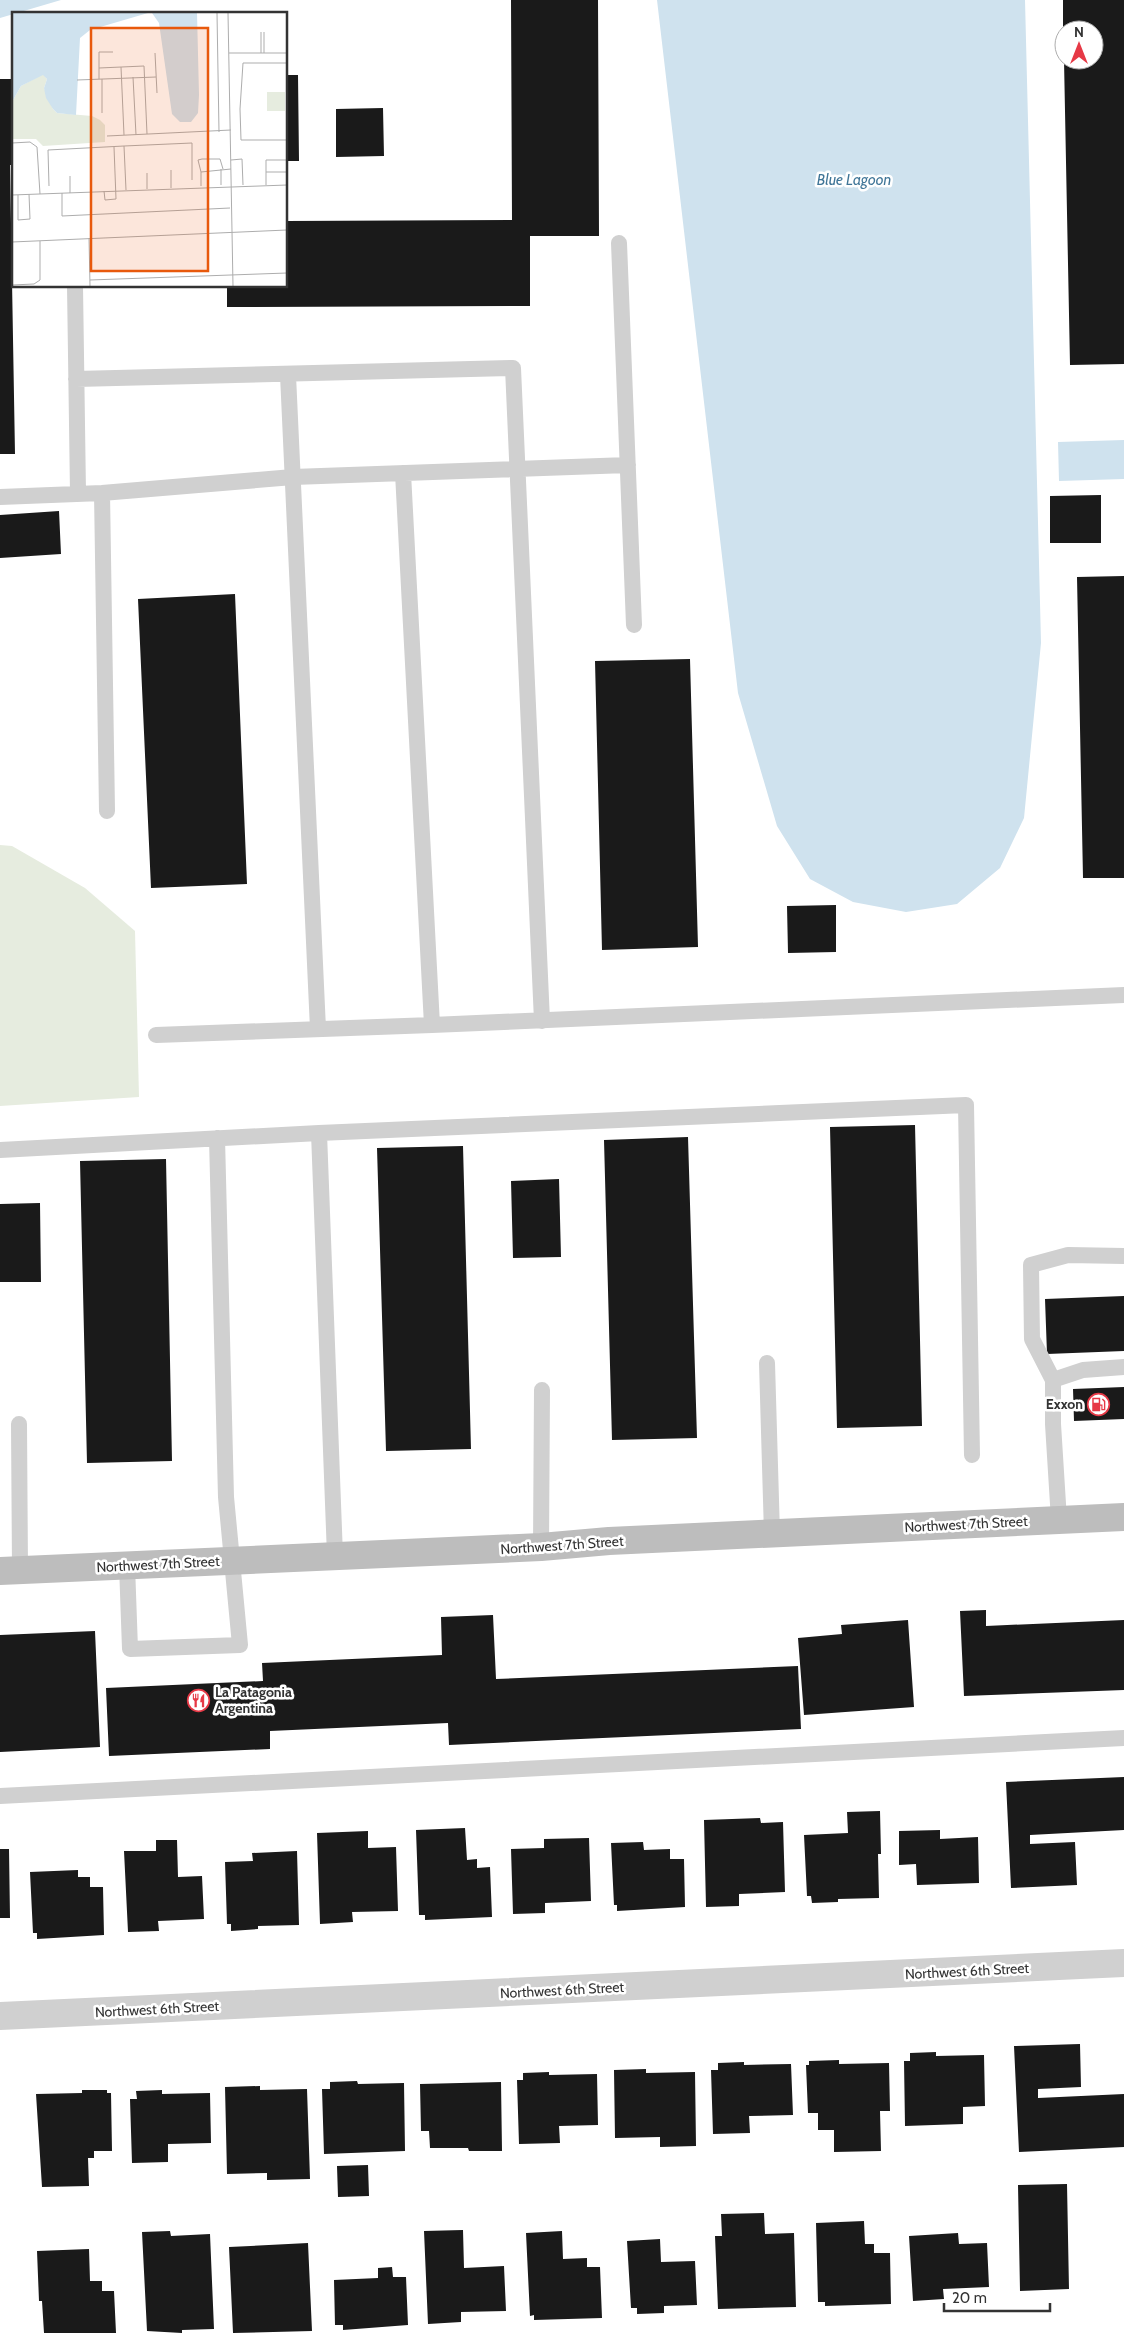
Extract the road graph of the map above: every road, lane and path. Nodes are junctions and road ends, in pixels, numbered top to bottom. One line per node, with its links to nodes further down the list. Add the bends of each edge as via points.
1 (620, 242): 5 (lane)
2 (75, 288): 4 (lane)
3 (288, 375): 4 (lane); 6 (lane, via 513,368); 8 (lane)
4 (76, 379): 9 (lane)
5 (628, 465): 6 (lane); 12 (lane)
6 (519, 470): 7 (lane); 15 (lane)
7 (403, 473): 8 (lane); 16 (lane)
8 (293, 477): 10 (lane); 17 (lane)
9 (78, 493): 10 (lane); 11 (lane)
10 (102, 493): 13 (lane)
11 (0, 497)
12 (634, 625)
13 (107, 811)
14 (1124, 994): 15 (lane)
15 (542, 1021): 16 (lane)
16 (432, 1025): 17 (lane)
17 (318, 1030): 18 (lane)
18 (156, 1035)
19 (319, 1133): 20 (lane); 28 (lane, via 966,1105); 33 (lane)
20 (216, 1138): 21 (lane); 34 (lane, via 226,1484)
21 (0, 1150)
22 (1124, 1256): 25 (lane, via 1068,1255 1031,1265 1032,1339)
23 (767, 1363): 31 (lane)
24 (1124, 1367): 25 (lane, via 1083,1370)
25 (1053, 1380): 30 (lane, via 1052,1424)
26 (542, 1390): 32 (lane)
27 (19, 1424): 36 (lane)
28 (972, 1455)
29 (1124, 1517): 30 (main road, Northwest 7th Street)
30 (1059, 1520): 31 (main road, Northwest 7th Street)
31 (772, 1534): 32 (main road, Northwest 7th Street)
32 (541, 1547): 33 (main road, Northwest 7th Street)
33 (335, 1556): 34 (main road, Northwest 7th Street)
34 (232, 1560): 35 (main road, Northwest 7th Street); 35 (lane, via 240,1645 130,1649)
35 (127, 1565): 36 (main road, Northwest 7th Street)
36 (10, 1570)
37 (1124, 1738): 38 (lane)
38 (0, 1796)
39 (1124, 1963): 40 (street, Northwest 6th Street)
40 (0, 2016)

